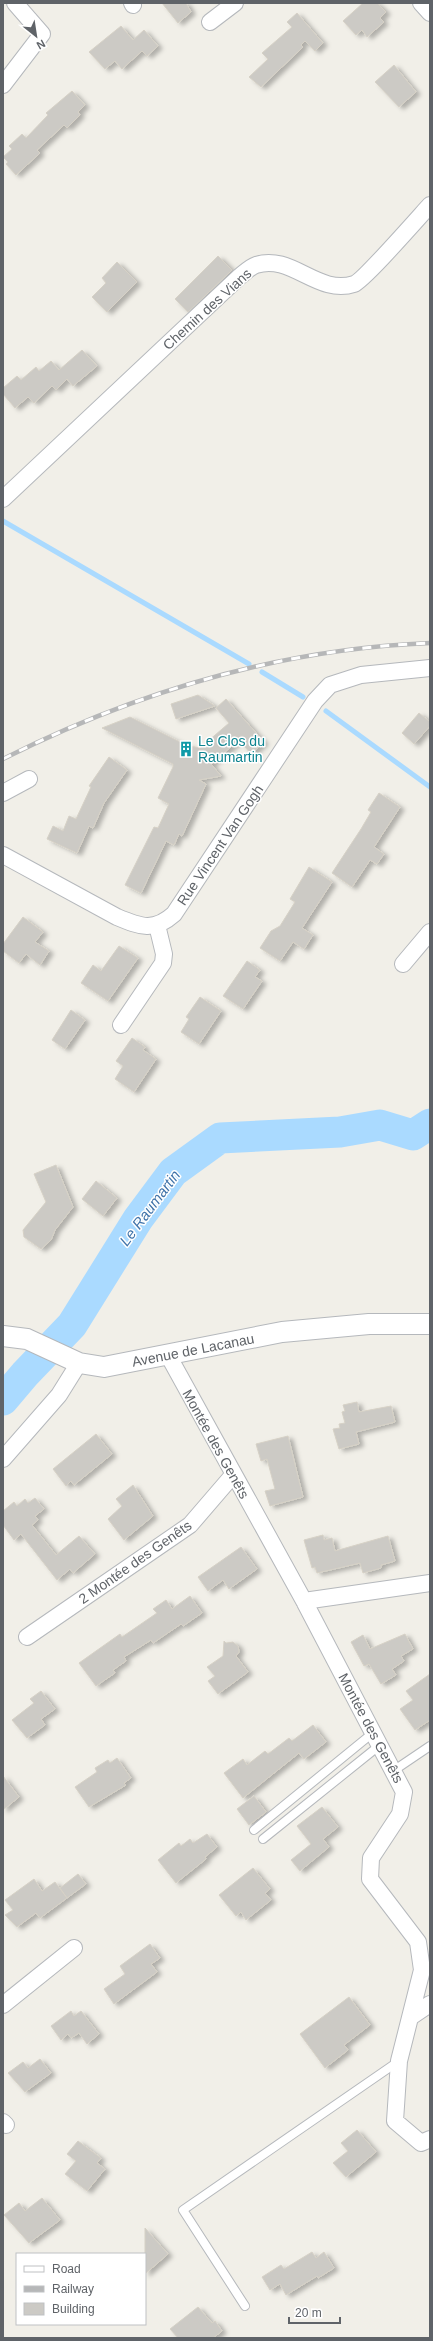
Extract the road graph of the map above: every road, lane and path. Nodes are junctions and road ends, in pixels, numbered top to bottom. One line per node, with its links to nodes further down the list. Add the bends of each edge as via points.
1 (15, 3): 6 (street, via 42,34)
2 (235, 3): 5 (street)
3 (421, 3): 4 (street)
4 (430, 13)
5 (210, 22)
6 (3, 86)
7 (430, 205): 8 (street, Chemin des Vians, via 356,283 338,287 324,284 277,263 256,265 239,277)
8 (3, 499)
9 (430, 668): 13 (street, Rue Vincent Van Gogh, via 362,675 330,685 315,702 174,914 163,924)
10 (29, 779): 11 (street)
11 (3, 793)
12 (3, 855): 13 (street, via 117,917 133,924 151,927)
13 (157, 925): 16 (street, via 164,954 163,963)
14 (430, 932): 15 (street)
15 (403, 964)
16 (121, 1025)
17 (430, 1324): 19 (street, Avenue de Lacanau, via 369,1324 282,1332)
18 (3, 1336): 20 (street, Avenue de Lacanau, via 27,1339)
19 (168, 1355): 20 (street, Avenue de Lacanau, via 104,1367); 22 (street, Montée des Genêts)
20 (79, 1363): 21 (street, via 59,1395)
21 (3, 1459)
22 (233, 1475): 24 (street, Montée des Genêts); 25 (street, 2 Montée des Genêts, via 190,1526)
23 (430, 1583): 24 (street)
24 (304, 1601): 26 (street, Montée des Genêts)
25 (27, 1637)
26 (377, 1739): 28 (street, Montée des Genêts); 29 (lane); 30 (lane)
27 (430, 1746): 28 (lane)
28 (393, 1771): 34 (street, Montée des Genêts, via 404,1792 400,1814 371,1858 370,1879 418,1942 422,1970)
29 (254, 1830)
30 (263, 1839)
31 (74, 1948): 33 (street)
32 (430, 2004): 34 (street)
33 (3, 2005)
34 (412, 2016): 35 (street, Montée des Genêts)
35 (399, 2060): 36 (street, Montée des Genêts, via 395,2121 421,2143); 37 (lane, via 184,2210)
36 (430, 2139)
37 (246, 2306)

